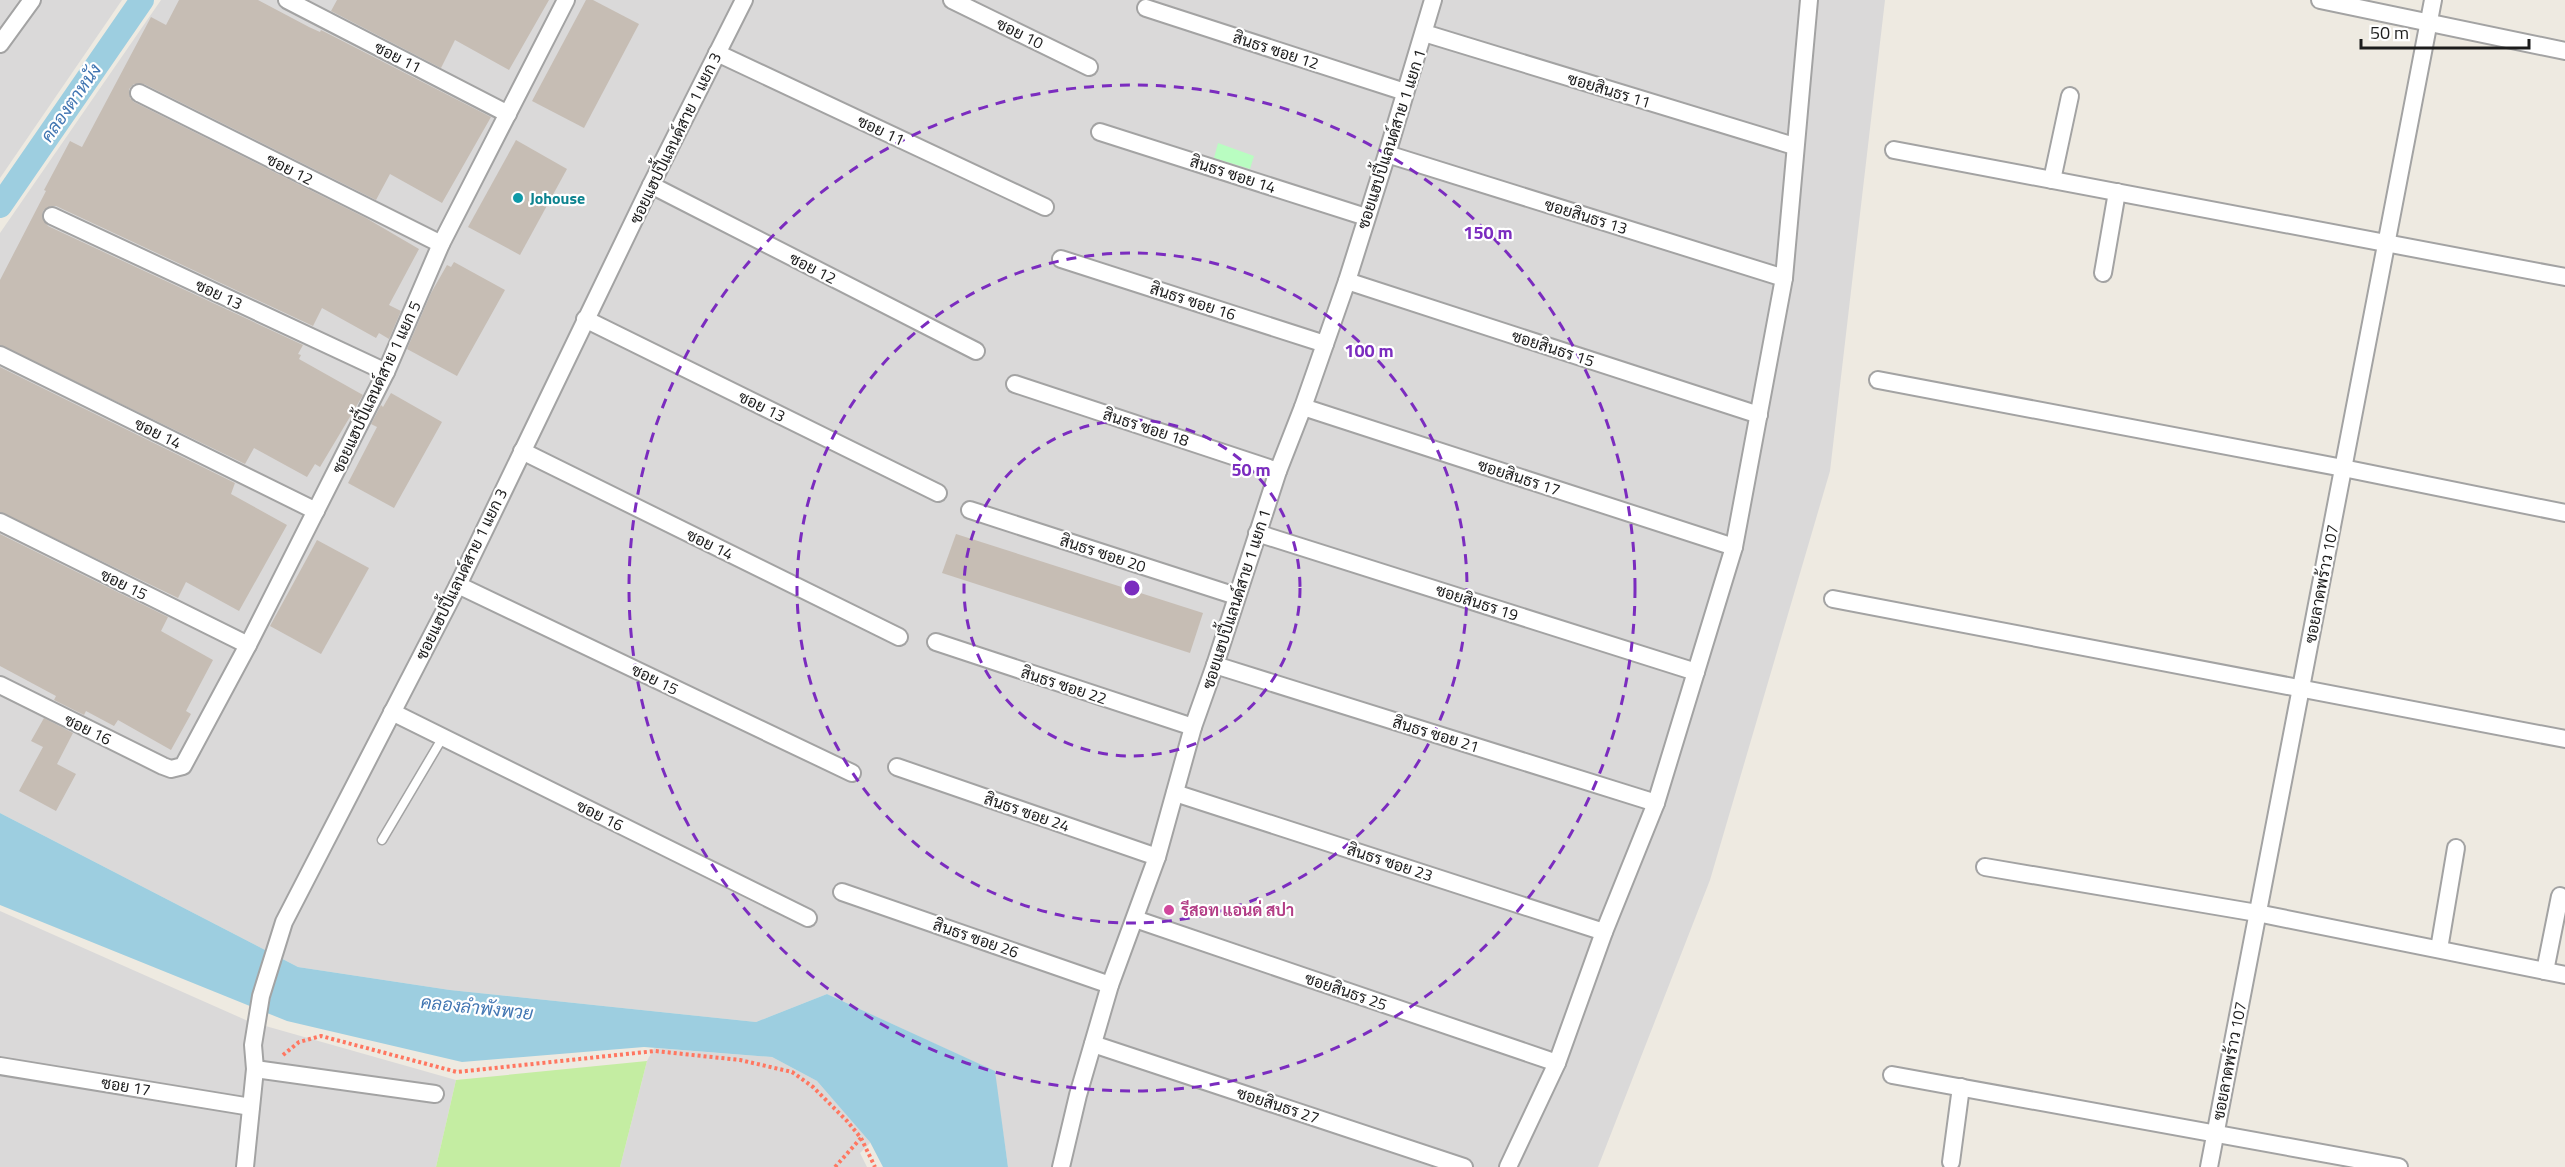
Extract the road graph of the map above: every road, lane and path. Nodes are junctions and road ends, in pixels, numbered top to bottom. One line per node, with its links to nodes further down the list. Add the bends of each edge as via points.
1 (32, 0): 14 (street)
2 (287, 0): 21 (street, ซอย 11)
3 (566, 0): 21 (street, ซอยแฮปปี้แลนด์สาย 1 แยก 5)
4 (744, 0): 16 (street, ซอยแฮปปี้แลนด์สาย 1 แยก 3)
5 (952, 0): 17 (street, ซอย 10)
6 (1433, 0): 13 (street, ซอยแฮปปี้แลนด์สาย 1 แยก 1)
7 (1791, 0): 10 (street)
8 (2320, 0): 12 (street)
9 (2433, 0): 12 (street, ซอยลาดพร้าว 107)
10 (1808, 3): 23 (street)
11 (1146, 8): 18 (street, สินธร ซอย 12)
12 (2429, 21): 15 (street); 32 (street, ซอยลาดพร้าว 107)
13 (1424, 33): 18 (street, ซอยแฮปปี้แลนด์สาย 1 แยก 1); 23 (street, ซอยสินธร 11)
14 (0, 44)
15 (2565, 51)
16 (717, 53): 27 (street, ซอยแฮปปี้แลนด์สาย 1 แยก 3); 29 (street, ซอย 11)
17 (1089, 67)
18 (1405, 92): 25 (street, ซอยแฮปปี้แลนด์สาย 1 แยก 1)
19 (139, 93): 33 (street, ซอย 12)
20 (2070, 96): 26 (street)
21 (508, 114): 33 (street, ซอยแฮปปี้แลนด์สาย 1 แยก 5)
22 (1100, 132): 31 (street, สินธร ซอย 14)
23 (1794, 146): 37 (street)
24 (1894, 150): 26 (street)
25 (1388, 154): 31 (street, ซอยแฮปปี้แลนด์สาย 1 แยก 1); 37 (street, ซอยสินธร 13)
26 (2052, 180): 28 (street)
27 (651, 185): 39 (street, ซอยแฮปปี้แลนด์สาย 1 แยก 3); 41 (street, ซอย 12)
28 (2117, 192): 32 (street); 35 (street)
29 (1045, 207)
30 (52, 216): 43 (street, ซอย 13)
31 (1366, 216): 38 (street, ซอยแฮปปี้แลนด์สาย 1 แยก 1)
32 (2386, 243): 36 (street); 49 (street, ซอยลาดพร้าว 107)
33 (441, 244): 43 (street, ซอยแฮปปี้แลนด์สาย 1 แยก 5)
34 (1061, 259): 40 (street, สินธร ซอย 16)
35 (2103, 273)
36 (2565, 277)
37 (1784, 278): 47 (street)
38 (1347, 281): 40 (street, ซอยแฮปปี้แลนด์สาย 1 แยก 1); 47 (street, ซอยสินธร 15)
39 (585, 319): 48 (street, ซอยแฮปปี้แลนด์สาย 1 แยก 3); 51 (street, ซอย 13)
40 (1325, 344): 46 (street, ซอยแฮปปี้แลนด์สาย 1 แยก 1)
41 (976, 351)
42 (0, 356): 53 (street, ซอย 14)
43 (386, 372): 53 (street, ซอยแฮปปี้แลนด์สาย 1 แยก 5)
44 (1878, 380): 49 (street)
45 (1015, 384): 50 (street, สินธร ซอย 18)
46 (1303, 407): 50 (street, ซอยแฮปปี้แลนด์สาย 1 แยก 1); 57 (street, ซอยสินธร 17)
47 (1759, 415): 57 (street)
48 (522, 451): 58 (street, ซอยแฮปปี้แลนด์สาย 1 แยก 3); 61 (street, ซอย 14)
49 (2343, 468): 54 (street); 67 (street, ซอยลาดพร้าว 107)
50 (1278, 471): 56 (street, ซอยแฮปปี้แลนด์สาย 1 แยก 1)
51 (938, 493)
52 (970, 510): 59 (street, สินธร ซอย 20)
53 (316, 512): 63 (street, ซอยแฮปปี้แลนด์สาย 1 แยก 5)
54 (2565, 513)
55 (0, 522): 63 (street, ซอย 15)
56 (1257, 533): 59 (street, ซอยแฮปปี้แลนด์สาย 1 แยก 1); 65 (street, ซอยสินธร 19)
57 (1734, 547): 65 (street)
58 (458, 585): 68 (street, ซอยแฮปปี้แลนด์สาย 1 แยก 3); 74 (street, ซอย 15)
59 (1236, 597): 64 (street, ซอยแฮปปี้แลนด์สาย 1 แยก 1)
60 (1833, 599): 67 (street)
61 (899, 637)
62 (936, 642): 69 (street, สินธร ซอย 22)
63 (248, 645): 73 (street, ซอยแฮปปี้แลนด์สาย 1 แยก 5, via 188,759)
64 (1215, 665): 69 (street, ซอยแฮปปี้แลนด์สาย 1 แยก 1); 76 (street, สินธร ซอย 21)
65 (1696, 672): 76 (street)
66 (0, 685): 73 (street, ซอย 16, via 163,766)
67 (2301, 687): 71 (street); 83 (street, ซอยลาดพร้าว 107)
68 (392, 712): 70 (street, ซอย 16); 94 (street, ซอยแฮปปี้แลนด์สาย 1 แยก 3, via 284,922 261,996 253,1045)
69 (1193, 727): 75 (street, ซอยแฮปปี้แลนด์สาย 1 แยก 1)
70 (443, 737): 77 (lane); 84 (street, ซอย 16)
71 (2565, 739)
72 (897, 766): 79 (street, สินธร ซอย 24)
73 (177, 768)
74 (852, 773)
75 (1175, 793): 79 (street, ซอยแฮปปี้แลนด์สาย 1 แยก 1); 86 (street, สินธร ซอย 23)
76 (1656, 803): 86 (street)
77 (382, 840)
78 (2456, 848): 87 (street)
79 (1156, 857): 85 (street, ซอยแฮปปี้แลนด์สาย 1 แยก 1)
80 (1985, 867): 83 (street)
81 (842, 891): 90 (street, สินธร ซอย 26)
82 (2560, 896): 88 (street)
83 (2257, 913): 87 (street); 100 (street, ซอยลาดพร้าว 107)
84 (808, 918)
85 (1135, 918): 90 (street, ซอยแฮปปี้แลนด์สาย 1 แยก 1); 92 (street, ซอยสินธร 25)
86 (1604, 932): 92 (street)
87 (2439, 949): 88 (street)
88 (2545, 971): 89 (street)
89 (2565, 975)
90 (1110, 985): 91 (street, ซอยแฮปปี้แลนด์สาย 1 แยก 1)
91 (1093, 1044): 106 (street, ซอยแฮปปี้แลนด์สาย 1 แยก 1); 107 (street, ซอยสินธร 27)
92 (1557, 1063): 108 (street)
93 (0, 1066): 99 (street, ซอย 17)
94 (255, 1070): 95 (street); 99 (street, ซอยแฮปปี้แลนด์สาย 1 แยก 3)
95 (273, 1072): 98 (street); 101 (path, via 285,1052 299,1042 321,1036 457,1072 655,1051 740,1060 792,1072 813,1087)
96 (1892, 1075): 97 (street)
97 (1961, 1087): 100 (street); 102 (street)
98 (435, 1094)
99 (251, 1107): 103 (street, ซอยแฮปปี้แลนด์สาย 1 แยก 3)
100 (2215, 1132): 109 (street, ซอยลาดพร้าว 107); 110 (street)
101 (861, 1138): 104 (path); 105 (path)
102 (1951, 1162)
103 (245, 1167)
104 (836, 1167)
105 (875, 1167)
106 (1061, 1167)
107 (1464, 1167)
108 (1508, 1167)
109 (2209, 1167)
110 (2399, 1167)

